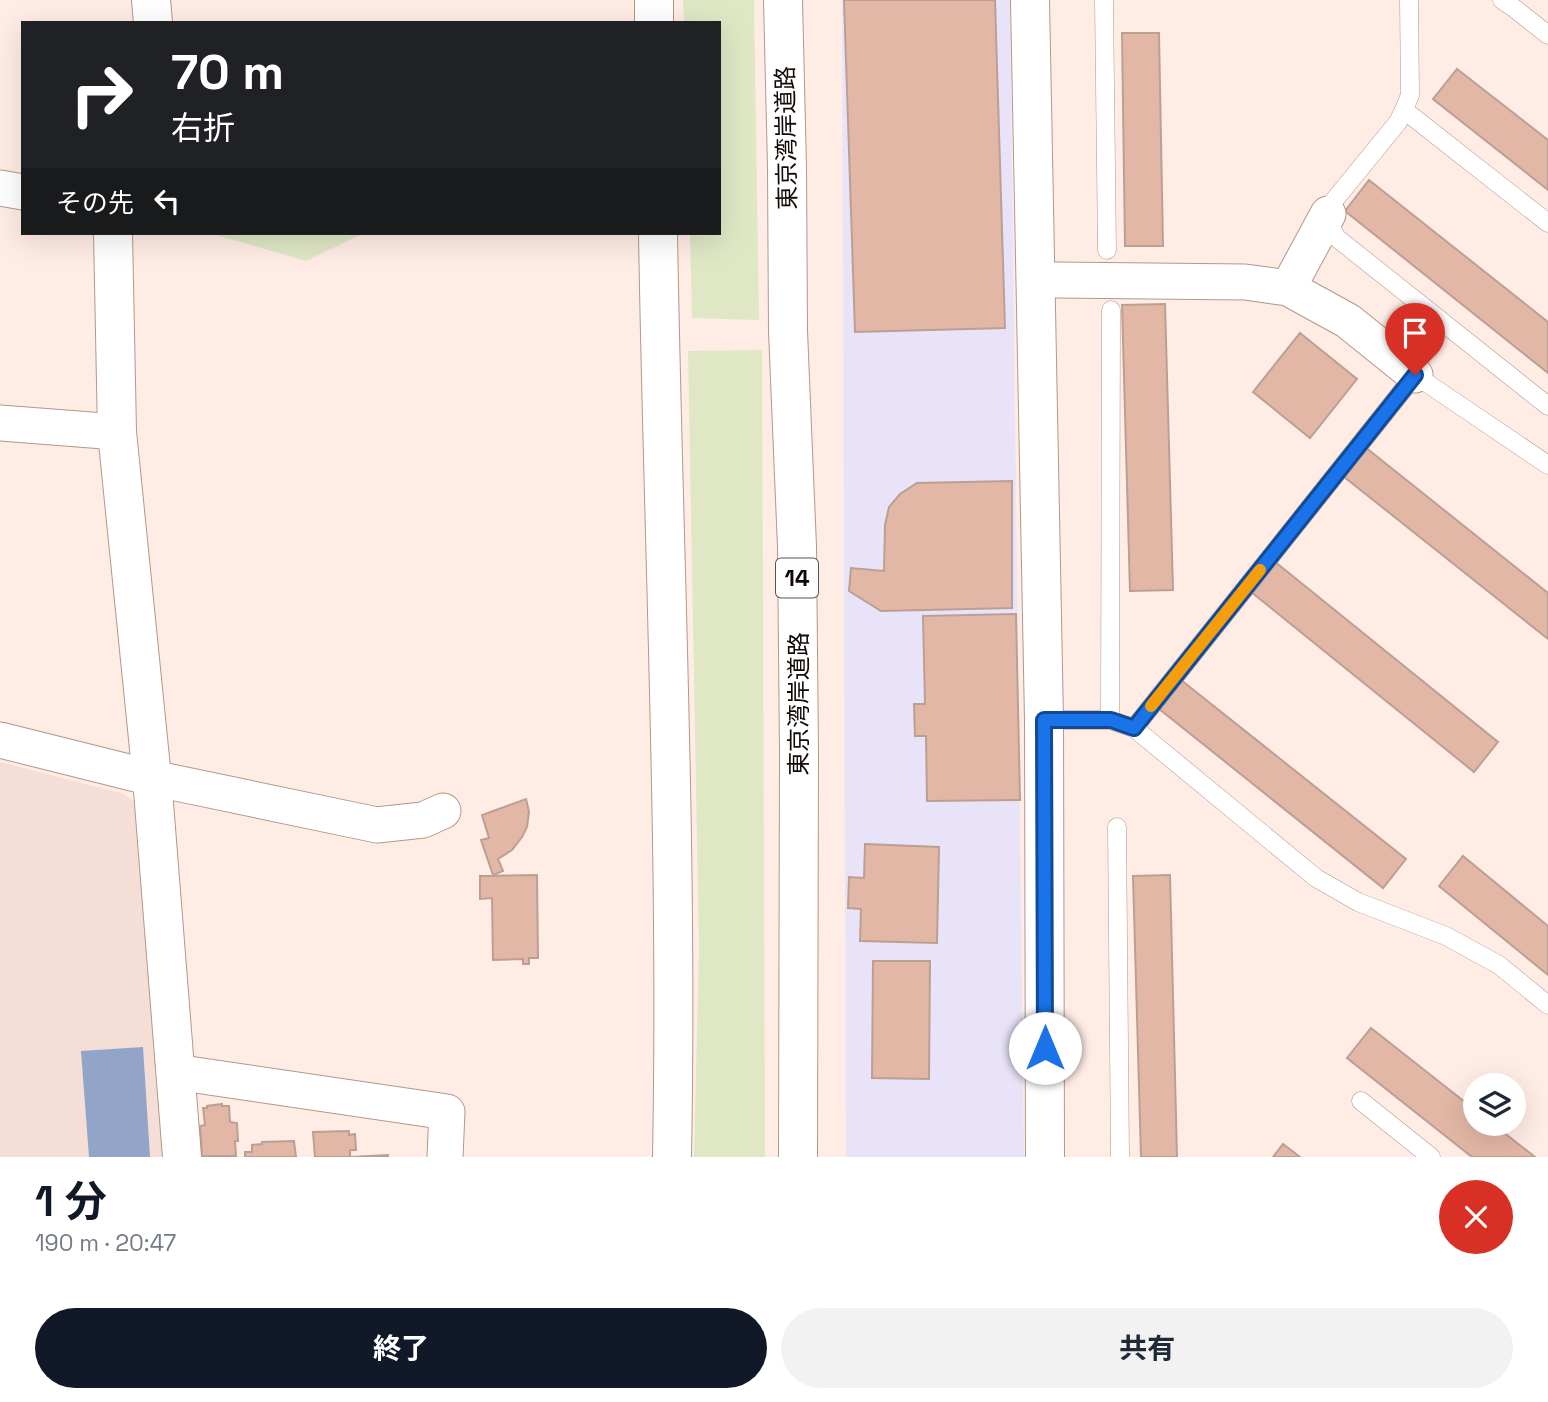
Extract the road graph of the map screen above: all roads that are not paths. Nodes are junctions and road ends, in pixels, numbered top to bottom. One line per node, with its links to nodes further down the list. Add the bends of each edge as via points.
1 (151, 0): 8 (main road)
2 (654, 0): 9 (main road)
3 (783, 0): 40 (main road, 東京湾岸道路 / 14, via 799,753)
4 (1030, 0): 27 (main road)
5 (1104, 0): 18 (lane)
6 (1409, 0): 11 (lane, via 1410,95)
7 (1502, 0): 10 (lane)
8 (152, 21)
9 (654, 21)
10 (1548, 35)
11 (1404, 110): 14 (lane); 15 (lane)
12 (0, 188): 13 (street)
13 (21, 192)
14 (1328, 214): 20 (street); 23 (lane, via 1337,238)
15 (1548, 223)
16 (113, 235): 25 (main road)
17 (658, 235): 39 (main road, via 671,749)
18 (1107, 250)
19 (1056, 280): 20 (street, via 1245,282)
20 (1288, 288): 22 (street, via 1348,321)
21 (1111, 310): 28 (lane)
22 (1415, 375): 26 (lane); 29 (lane)
23 (1548, 407)
24 (0, 423): 25 (street)
25 (117, 432): 31 (main road)
26 (1548, 465)
27 (1044, 720): 28 (lane); 41 (main road)
28 (1111, 720): 29 (lane)
29 (1134, 728): 34 (lane, via 1316,878 1358,902 1446,936 1499,965)
30 (0, 740): 31 (street)
31 (152, 778): 32 (street, via 377,825 423,821); 35 (main road)
32 (443, 811)
33 (1117, 827): 42 (lane)
34 (1548, 1005)
35 (175, 1072): 37 (main road); 38 (street, via 447,1111)
36 (1361, 1101): 43 (lane)
37 (182, 1157)
38 (445, 1157)
39 (672, 1157)
40 (798, 1157)
41 (1045, 1157)
42 (1120, 1157)
43 (1431, 1157)

